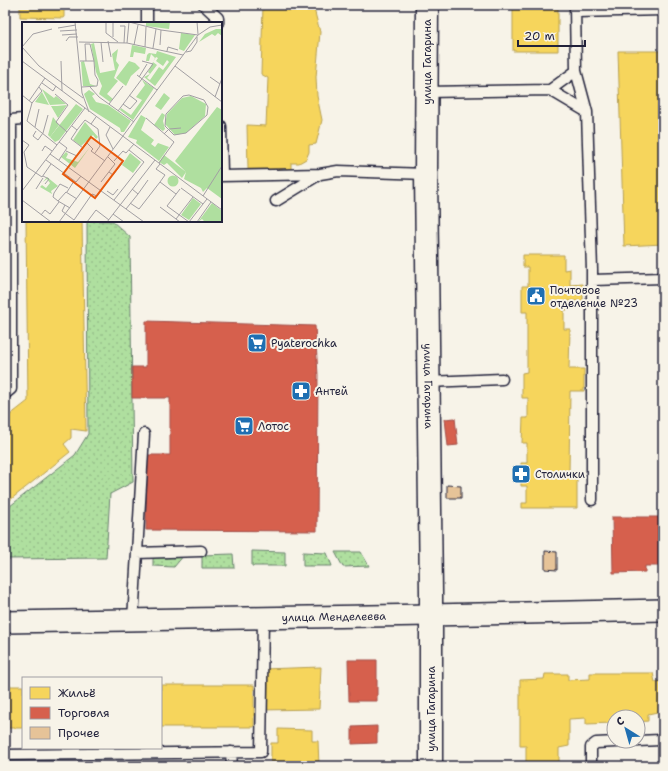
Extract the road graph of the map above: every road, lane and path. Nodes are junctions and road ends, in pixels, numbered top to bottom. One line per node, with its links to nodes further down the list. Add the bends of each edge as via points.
1 (147, 5): 6 (lane)
2 (204, 5): 7 (lane, via 218,18)
3 (427, 5): 10 (main road, улица Гагарина)
4 (575, 9): 5 (lane); 8 (lane)
5 (663, 10)
6 (147, 22)
7 (218, 22)
8 (576, 71): 9 (lane); 11 (lane)
9 (550, 90): 10 (lane); 11 (lane)
10 (427, 92): 14 (main road, улица Гагарина)
11 (587, 112): 19 (lane)
12 (22, 119): 17 (lane, via 11,120)
13 (320, 174): 14 (lane, via 338,171); 15 (lane); 16 (lane)
14 (426, 174): 21 (main road, улица Гагарина)
15 (222, 176)
16 (276, 201)
17 (8, 218): 22 (lane, via 11,389)
18 (663, 278): 19 (lane)
19 (592, 280): 24 (lane)
20 (502, 379): 21 (lane)
21 (428, 382): 28 (main road, улица Гагарина)
22 (5, 394)
23 (144, 434): 26 (lane)
24 (592, 500)
25 (201, 551): 26 (lane)
26 (137, 553): 30 (lane)
27 (663, 610): 28 (street, улица Менделеева)
28 (430, 615): 29 (street, улица Менделеева); 38 (main road, улица Гагарина)
29 (263, 618): 30 (street, улица Менделеева); 35 (lane, via 261,752)
30 (133, 620): 31 (street, улица Менделеева)
31 (5, 622)
32 (663, 738): 33 (lane)
33 (646, 741)
34 (606, 743): 39 (lane, via 596,743 591,747)
35 (231, 752): 36 (lane); 37 (lane)
36 (5, 755)
37 (232, 766)
38 (431, 766)
39 (591, 766)

